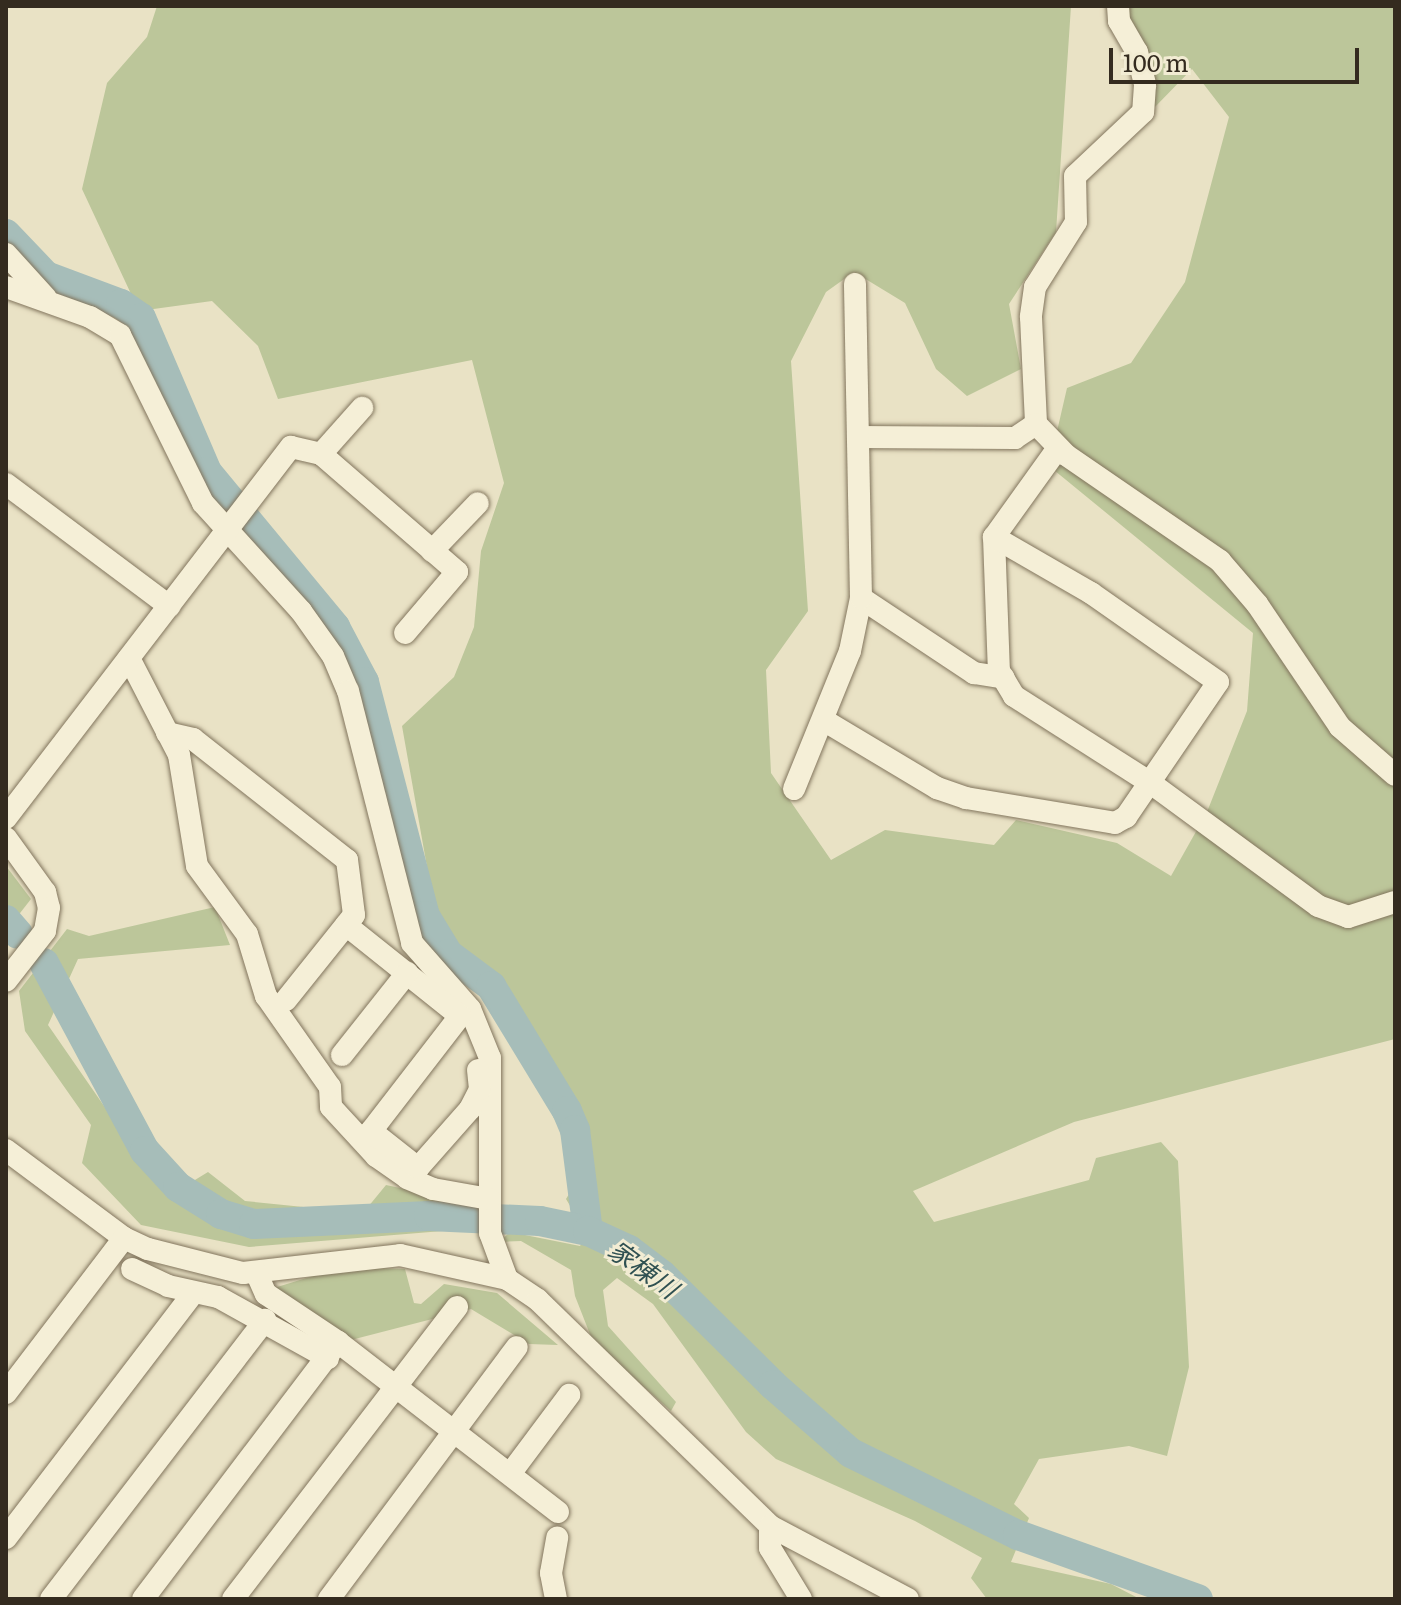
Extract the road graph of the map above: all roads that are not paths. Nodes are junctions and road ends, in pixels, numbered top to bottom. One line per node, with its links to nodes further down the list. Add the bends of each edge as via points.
1 (1118, 6): 7 (street, via 1145,85 1143,112 1075,176 1076,222 1035,287 1031,317)
2 (6, 254): 5 (street)
3 (855, 284): 8 (street)
4 (6, 287): 5 (street)
5 (53, 304): 13 (street, via 106,324 120,335 190,482)
6 (362, 408): 10 (street)
7 (1036, 424): 8 (street, via 1015,438); 9 (street)
8 (858, 437): 16 (street)
9 (1058, 448): 14 (street); 23 (street, via 1220,561 1266,616 1340,727)
10 (321, 454): 13 (street, via 291,447); 15 (street)
11 (6, 484): 17 (street)
12 (478, 503): 15 (street)
13 (226, 529): 17 (street); 36 (street, via 301,611 333,656 348,691 412,943 459,994 482,1031 490,1058)
14 (994, 537): 20 (street, via 999,671); 24 (street, via 1091,593 1218,682)
15 (432, 551): 18 (street, via 457,572)
16 (861, 598): 20 (street, via 974,673); 21 (street, via 850,651)
17 (169, 606): 19 (street)
18 (405, 633)
19 (129, 658): 22 (street); 26 (street)
20 (1004, 678): 24 (street, via 1014,696)
21 (825, 721): 24 (street, via 937,788 966,798 1115,823); 25 (street)
22 (167, 733): 29 (street, via 193,739 347,860 354,915); 36 (street, via 179,755 197,866 247,934 266,996 330,1087 331,1107 376,1156 407,1178)
23 (1395, 775)
24 (1152, 784): 28 (street, via 1318,906 1348,917)
25 (794, 789)
26 (6, 818)
27 (6, 838): 31 (street, via 45,892 49,908 45,931)
28 (1395, 902)
29 (346, 925): 30 (street); 32 (street)
30 (407, 973): 33 (street); 34 (street)
31 (6, 981)
32 (286, 1000)
33 (460, 1016): 33 (street, via 371,1131 418,1168 470,1109 480,1089 477,1050)
34 (342, 1055)
35 (6, 1150): 37 (street)
36 (489, 1214): 40 (street)
37 (124, 1238): 39 (street, via 148,1249); 47 (street)
38 (132, 1269): 41 (street)
39 (256, 1272): 40 (street, via 400,1255); 45 (street, via 266,1294)
40 (507, 1279): 52 (street, via 538,1300)
41 (193, 1293): 43 (street, via 218,1297); 53 (street)
42 (457, 1307): 46 (street)
43 (265, 1320): 45 (street); 55 (street)
44 (517, 1347): 49 (street)
45 (333, 1350): 46 (street); 56 (street)
46 (395, 1386): 49 (street); 57 (street)
47 (6, 1393)
48 (569, 1395): 50 (street)
49 (454, 1432): 50 (street); 58 (street)
50 (510, 1474): 51 (street)
51 (558, 1512)
52 (770, 1526): 60 (street, via 770,1548); 61 (street)
53 (6, 1538)
54 (557, 1538): 59 (street, via 551,1573)
55 (51, 1599)
56 (143, 1599)
57 (233, 1599)
58 (329, 1599)
59 (556, 1599)
60 (801, 1599)
61 (908, 1599)

